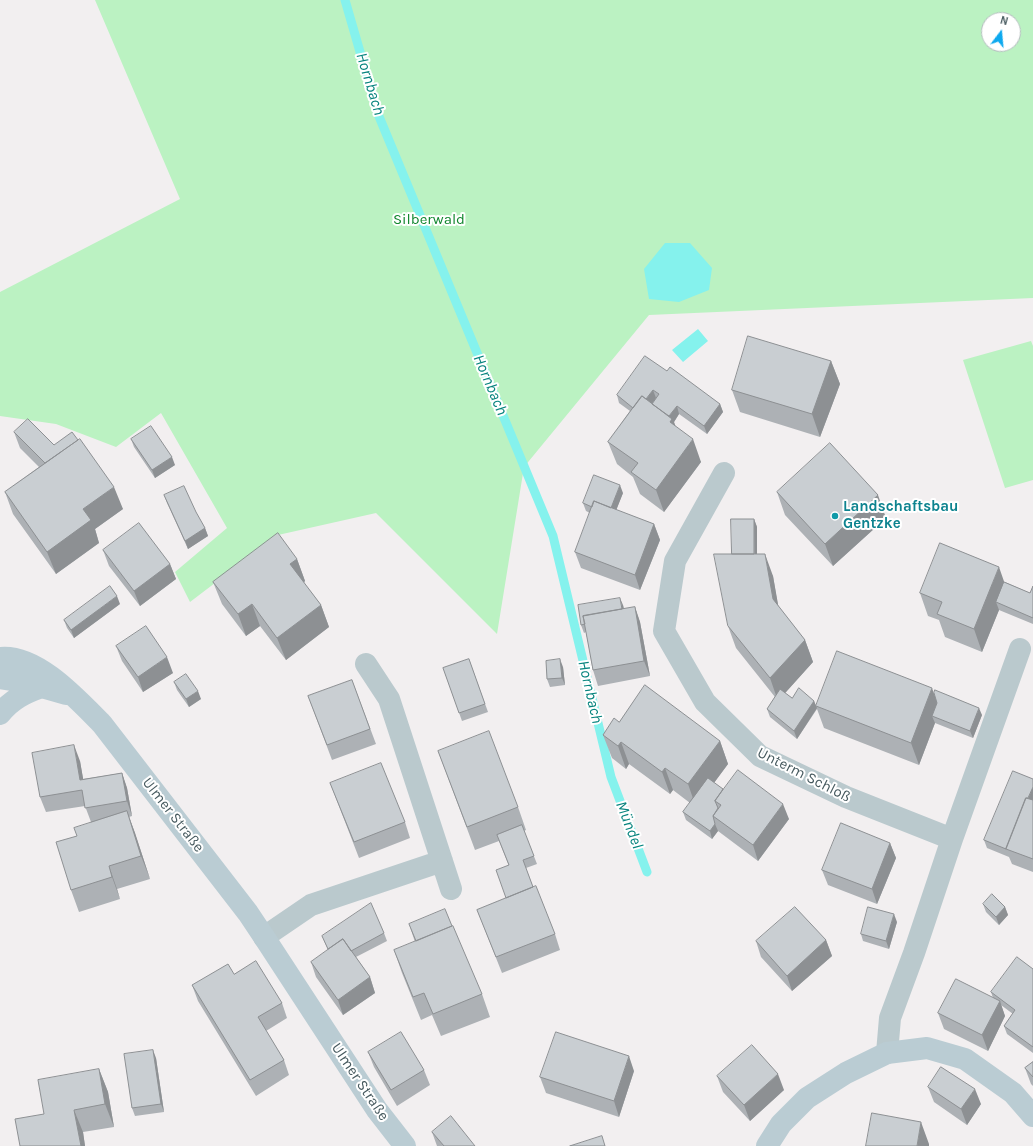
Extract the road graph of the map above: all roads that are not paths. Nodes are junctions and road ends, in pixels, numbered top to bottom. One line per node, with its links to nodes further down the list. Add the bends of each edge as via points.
1 (724, 473): 9 (street, Unterm Schloß, via 675,561 664,631 705,702 760,756 846,797)
2 (1020, 650): 9 (street)
3 (0, 658): 7 (main road, Ulmer Straße, via 8,657 43,670)
4 (366, 664): 10 (street, via 389,699)
5 (0, 678): 6 (main road, Ulmer Straße)
6 (42, 687): 7 (main road, Ulmer Straße); 8 (main road, via 23,694)
7 (76, 698): 12 (main road, Ulmer Straße, via 102,724)
8 (0, 714)
9 (952, 839): 13 (street, via 890,1018)
10 (442, 861): 11 (street); 12 (street, via 311,905)
11 (451, 889)
12 (264, 937): 15 (main road, Ulmer Straße, via 377,1110)
13 (887, 1053): 14 (main road, via 927,1048 965,1059 1013,1093); 16 (main road, via 846,1073 807,1098 781,1124)
14 (1033, 1116)
15 (405, 1146)
16 (767, 1146)

